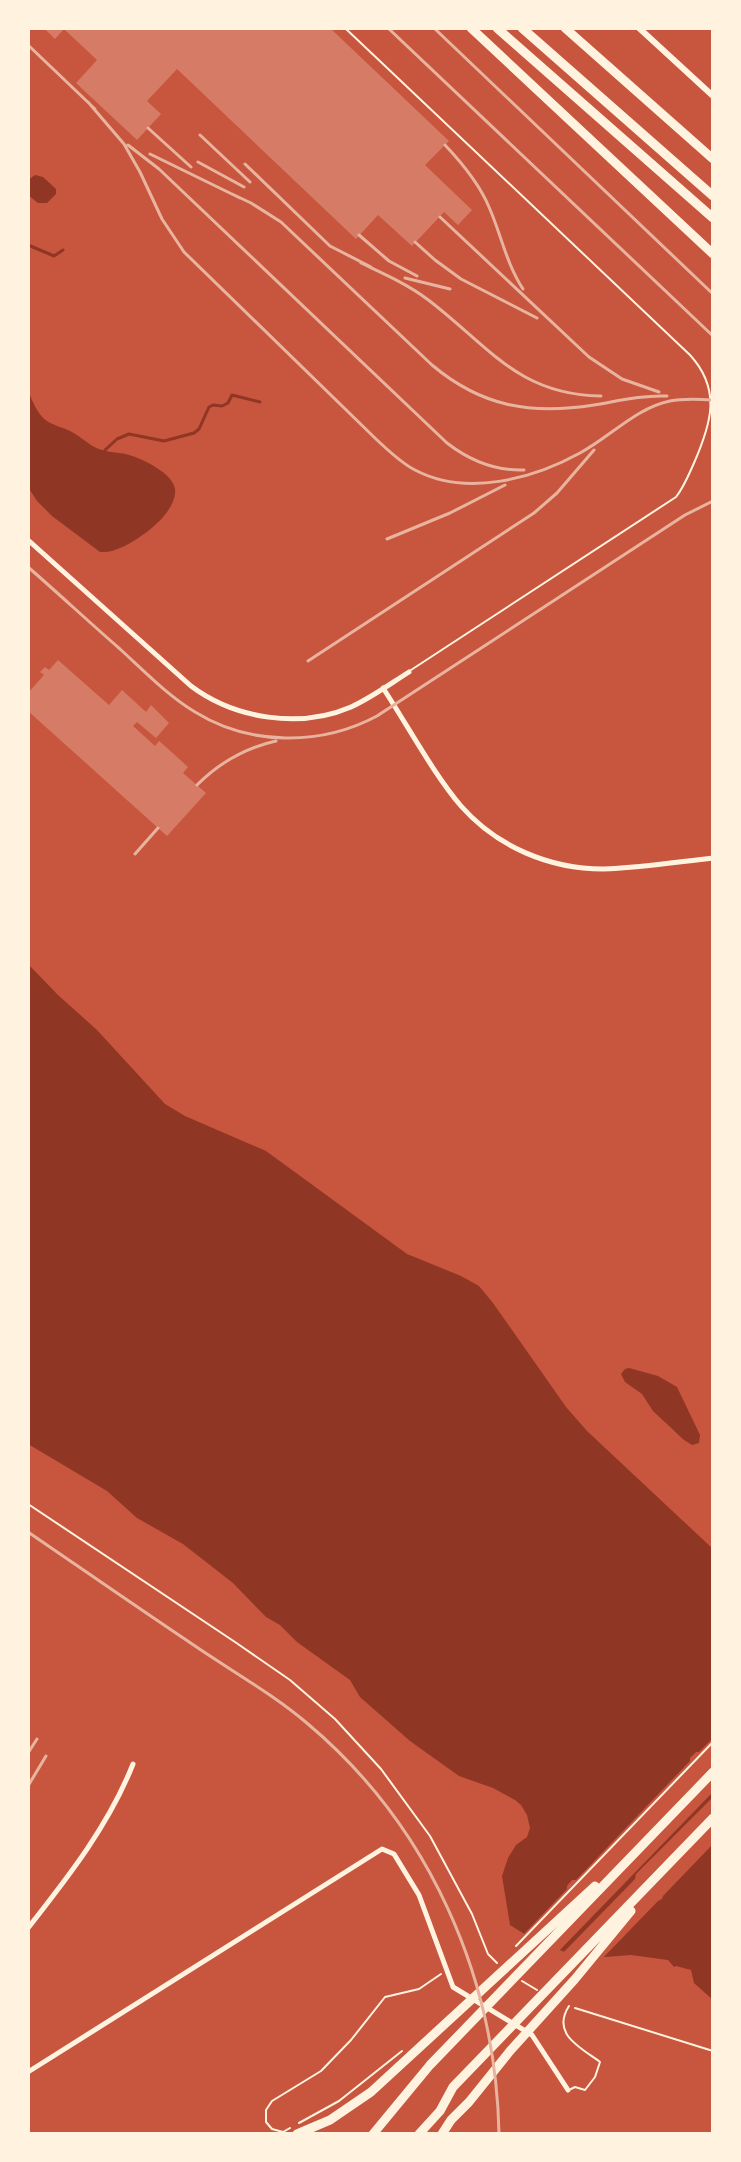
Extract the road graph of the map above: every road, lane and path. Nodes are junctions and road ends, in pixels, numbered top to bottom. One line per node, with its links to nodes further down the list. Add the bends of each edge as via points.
1 (345, 28): 13 (lane, via 690,355 710,395 704,439 676,497)
2 (471, 28): 11 (highway)
3 (497, 28): 10 (highway)
4 (522, 28): 9 (highway)
5 (565, 28): 8 (highway)
6 (639, 28): 7 (street)
7 (713, 96)
8 (713, 159)
9 (713, 196)
10 (713, 218)
11 (713, 254)
12 (28, 540): 14 (street, via 191,686 223,705 266,717 312,717 349,708)
13 (409, 672): 14 (street)
14 (383, 688): 15 (street, via 463,808 521,850 552,864 593,868)
15 (713, 858)
16 (28, 1504): 26 (path, via 246,1649 335,1719 381,1769 430,1836)
17 (713, 1742): 24 (path)
18 (133, 1764): 23 (street, via 121,1794 76,1867)
19 (713, 1772): 21 (highway)
20 (713, 1818): 22 (highway)
21 (651, 1836): 32 (highway); 37 (highway, via 430,2065)
22 (675, 1857): 38 (highway, via 453,2087); 39 (highway)
23 (28, 1928)
24 (512, 1950)
25 (502, 1961): 28 (path)
26 (497, 1963)
27 (445, 1970): 32 (path, via 419,1989 385,1997 321,2071 272,2101 266,2122 283,2132 339,2101); 34 (street, via 419,1895 394,1854 382,1849); 35 (street, via 457,1992 532,2035)
28 (490, 1971)
29 (518, 1979): 30 (path)
30 (543, 1994)
31 (569, 2006): 33 (path); 35 (lane, via 563,2021 567,2036 600,2062 585,2090)
32 (412, 2048): 36 (highway, via 371,2092 330,2120)
33 (713, 2051)
34 (28, 2072)
35 (568, 2090)
36 (297, 2134)
37 (373, 2134)
38 (419, 2134)
39 (442, 2134)

